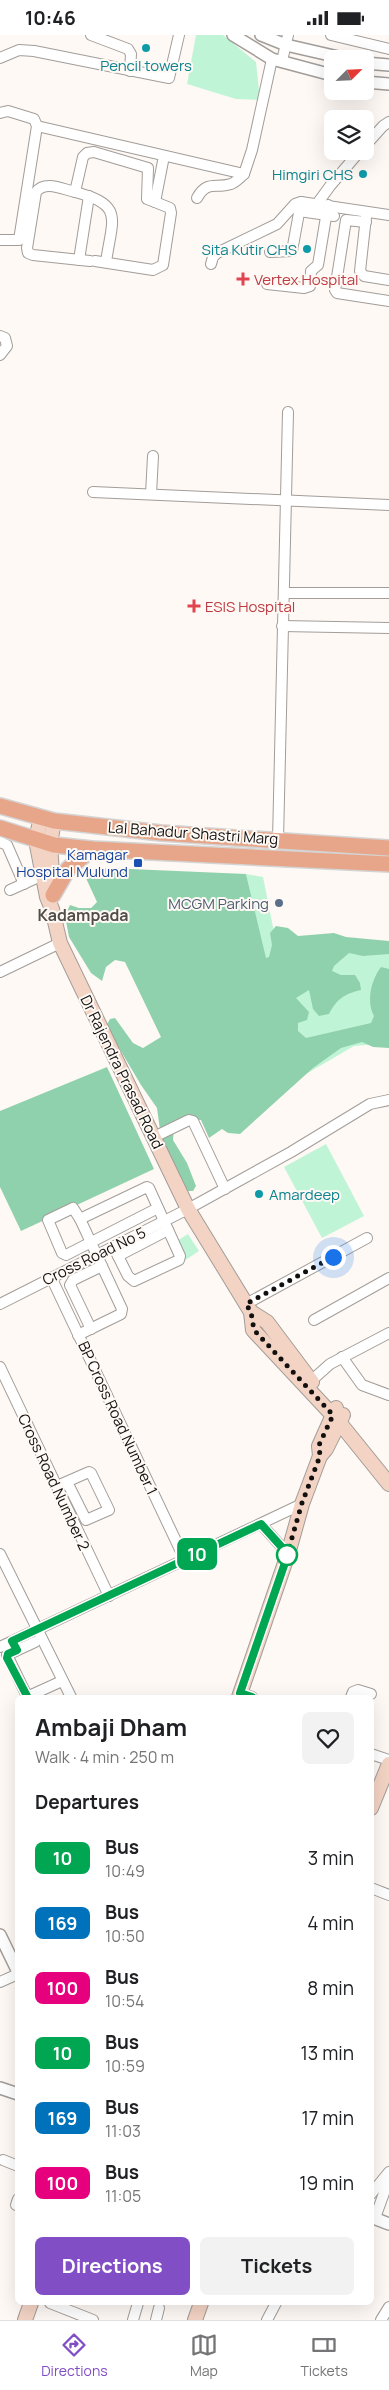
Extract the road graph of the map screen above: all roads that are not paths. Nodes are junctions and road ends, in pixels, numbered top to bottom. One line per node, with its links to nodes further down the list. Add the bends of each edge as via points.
1 (91, 35): 14 (street, via 128,49 131,54)
2 (168, 35): 6 (street)
3 (233, 35): 11 (street)
4 (261, 35): 7 (street)
5 (332, 35): 8 (street)
6 (179, 37): 14 (street, via 169,78)
7 (287, 40): 9 (street); 11 (street)
8 (389, 49)
9 (324, 52)
10 (5, 53): 14 (street, via 34,51)
11 (277, 60): 15 (street); 24 (street)
12 (374, 64): 13 (street)
13 (389, 65)
14 (130, 71)
15 (324, 73)
16 (374, 83): 17 (street)
17 (389, 84)
18 (0, 113): 20 (street, via 8,111 34,119)
19 (389, 122): 21 (street)
20 (37, 126): 22 (street); 33 (street, via 19,240)
21 (374, 136)
22 (164, 156): 24 (street); 28 (street)
23 (352, 160): 30 (street, via 330,186)
24 (244, 174): 27 (street, via 229,185 202,189)
25 (75, 192): 26 (street); 28 (street, via 84,157 94,152 148,168 148,199); 35 (street, via 46,185 39,188 26,248 32,255)
26 (89, 196): 35 (street); 36 (street, via 109,207 112,216)
27 (197, 198)
28 (155, 202): 36 (street, via 170,208 171,213 163,265 153,270)
29 (300, 206): 30 (street); 34 (street, via 292,251); 37 (street, via 295,204 278,224 217,253)
30 (326, 210): 32 (street); 39 (street, via 318,265 311,271 310,285)
31 (389, 215): 32 (street)
32 (366, 217): 38 (street, via 360,271 364,276); 40 (street, via 346,220 335,291)
33 (0, 240)
34 (270, 252)
35 (88, 261): 36 (street)
36 (106, 262)
37 (211, 264)
38 (389, 280)
39 (267, 284)
40 (389, 301)
41 (0, 336): 42 (street, via 7,342)
42 (0, 355)
43 (288, 411): 47 (street)
44 (153, 456): 46 (street)
45 (93, 492): 46 (street)
46 (151, 494): 47 (street)
47 (286, 499): 48 (street); 49 (street)
48 (389, 505)
49 (284, 593): 50 (street); 51 (street)
50 (389, 593)
51 (282, 626): 52 (street); 56 (street)
52 (389, 629)
53 (0, 806): 54 (main road, Lal Bahadur Shastri Marg)
54 (48, 819): 56 (main road, Lal Bahadur Shastri Marg, via 161,833); 58 (main road, Dr Rajendra Prasad Road)
55 (0, 828): 58 (main road, Lal Bahadur Shastri Marg)
56 (278, 840): 59 (main road, Lal Bahadur Shastri Marg)
57 (0, 842): 63 (street, via 6,845)
58 (43, 842): 60 (main road, Lal Bahadur Shastri Marg); 62 (main road, Dr Rajendra Prasad Road); 65 (main road)
59 (389, 848)
60 (92, 849): 61 (main road, Lal Bahadur Shastri Marg); 65 (main road, via 68,869)
61 (389, 864)
62 (43, 875): 63 (street); 65 (main road, Dr Rajendra Prasad Road, via 47,897)
63 (24, 884): 64 (street)
64 (10, 890)
65 (53, 902): 66 (main road, Dr Rajendra Prasad Road)
66 (60, 943): 67 (street); 69 (main road, Dr Rajendra Prasad Road)
67 (0, 972)
68 (389, 1100): 70 (street, Cross Road No 5, via 370,1104)
69 (154, 1137): 70 (street, via 193,1121); 72 (main road, Dr Rajendra Prasad Road)
70 (225, 1189): 72 (street, Cross Road No 5)
71 (158, 1208): 73 (street, via 146,1187); 74 (street); 76 (street)
72 (188, 1209): 74 (street, Cross Road No 5); 83 (main road, Dr Rajendra Prasad Road)
73 (80, 1219): 76 (street); 76 (street, via 73,1208 48,1223 64,1255)
74 (166, 1226): 77 (street, Cross Road No 5); 77 (street, via 180,1255 179,1260 134,1281 130,1280)
75 (367, 1238): 83 (street)
76 (90, 1242): 78 (street)
77 (115, 1251): 78 (street, Cross Road No 5)
78 (96, 1255): 79 (street); 80 (street, Cross Road No 5)
79 (102, 1266): 85 (street, via 122,1312); 85 (street, via 72,1280 70,1285)
80 (51, 1277): 82 (street, Cross Road No 5); 87 (street, BP Cross Road Number 1)
81 (389, 1278): 84 (street)
82 (0, 1304)
83 (248, 1308): 90 (main road, Dr Rajendra Prasad Road, via 267,1321); 92 (main road, Dr Rajendra Prasad Road, via 254,1330)
84 (314, 1320)
85 (91, 1329): 87 (street)
86 (389, 1333): 88 (street)
87 (78, 1335): 101 (street, BP Cross Road Number 1)
88 (342, 1357): 90 (street); 91 (street, via 362,1385)
89 (0, 1367): 96 (street, Cross Road Number 2)
90 (311, 1381): 92 (main road, Dr Rajendra Prasad Road)
91 (389, 1395)
92 (338, 1418): 93 (main road, Dr Rajendra Prasad Road); 95 (main road, Dr Rajendra Prasad Road); 97 (main road)
93 (389, 1469)
94 (67, 1482): 94 (street, via 91,1473 109,1510 86,1520); 96 (street)
95 (389, 1484)
96 (57, 1486): 102 (street, Cross Road Number 2)
97 (302, 1503): 98 (street); 100 (main road)
98 (261, 1524): 100 (street); 101 (street)
99 (0, 1554): 103 (street)
100 (288, 1554): 111 (main road)
101 (185, 1560): 102 (street)
102 (108, 1596): 103 (street)
103 (34, 1635): 104 (street); 106 (street)
104 (15, 1646): 105 (street); 108 (street, via 7,1658)
105 (0, 1647)
106 (59, 1682): 109 (street); 110 (street)
107 (371, 1694): 112 (street, via 358,1690)
108 (26, 1695)
109 (29, 1695)
110 (69, 1695)
111 (244, 1695)
112 (352, 1695)
113 (374, 1755): 114 (street)
114 (389, 1762): 115 (main road)
115 (374, 1800)
116 (374, 1889): 117 (street)
117 (389, 1895)
118 (0, 1935): 119 (street)
119 (15, 1967)
120 (15, 1974): 121 (street)
121 (0, 1982)
122 (0, 2088): 123 (street)
123 (15, 2093)
124 (3, 2160): 125 (street)
125 (15, 2164)
126 (387, 2177): 127 (street); 128 (street)
127 (374, 2189)
128 (374, 2216)
129 (374, 2218): 130 (street)
130 (389, 2224)
131 (30, 2305): 138 (main road)
132 (55, 2305): 139 (street)
133 (137, 2305): 140 (street)
134 (200, 2305): 142 (main road)
135 (275, 2305): 143 (street)
136 (389, 2307): 144 (street)
137 (159, 2308): 141 (street)
138 (25, 2320)
139 (93, 2320)
140 (133, 2320)
141 (156, 2320)
142 (194, 2320)
143 (267, 2320)
144 (381, 2320)

